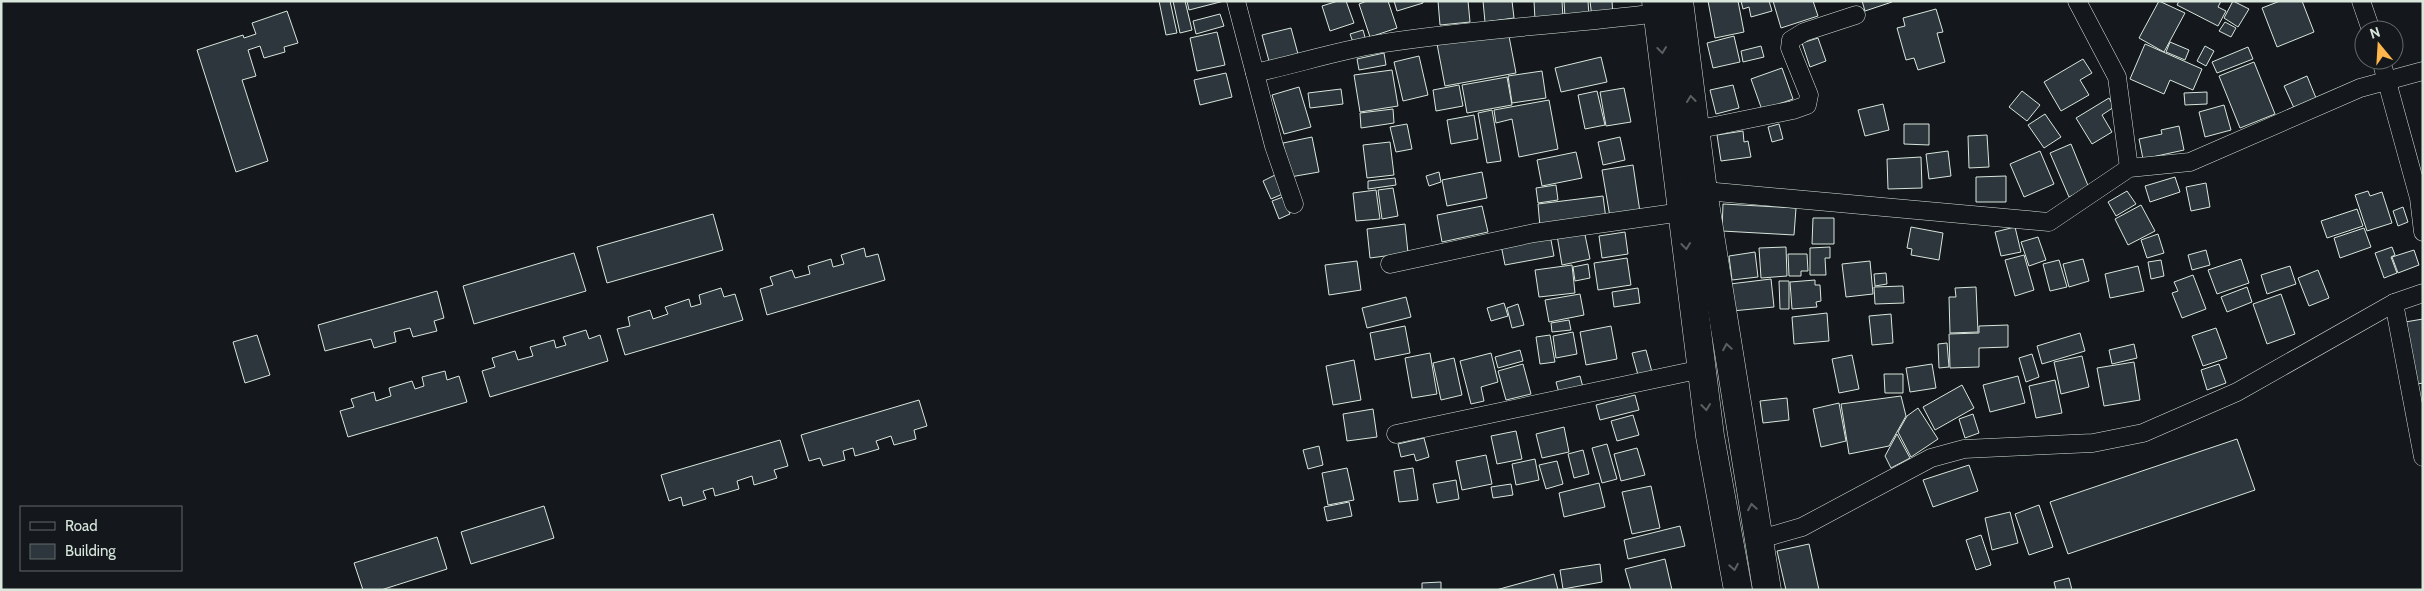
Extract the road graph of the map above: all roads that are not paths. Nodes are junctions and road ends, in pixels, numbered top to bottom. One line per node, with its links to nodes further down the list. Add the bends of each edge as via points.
1 (1236, 1): 9 (street)
2 (2077, 1): 12 (street, via 2117,77)
3 (2361, 1): 6 (street)
4 (1664, 5): 9 (street, via 1571,24 1498,27 1376,44); 11 (main road, one-way to 4); 13 (main road, one-way to 13)
5 (1856, 15): 11 (street, via 1804,32 1790,40 1790,48 1809,95 1806,105)
6 (2367, 20)
7 (2383, 70): 10 (street)
8 (2423, 71): 10 (street)
9 (1256, 73): 14 (street, via 1274,146)
10 (2387, 81): 12 (street, via 2360,88 2190,162); 15 (street, via 2419,198)
11 (1695, 130): 13 (main road)
12 (2129, 168): 13 (street, via 2049,222)
13 (1688, 197): 16 (street); 19 (main road, one-way to 19); 22 (main road, one-way to 13)
14 (1294, 204)
15 (2423, 232)
16 (1390, 264)
17 (2423, 293): 18 (street)
18 (2394, 303): 21 (street); 22 (street, via 2237,392 2143,433 2092,443 1964,448 1931,458 1802,527)
19 (1702, 370): 20 (street); 23 (main road, one-way to 23, via 1710,436)
20 (1396, 434)
21 (2423, 457)
22 (1758, 540): 24 (main road)
23 (1738, 590)
24 (1767, 590)

